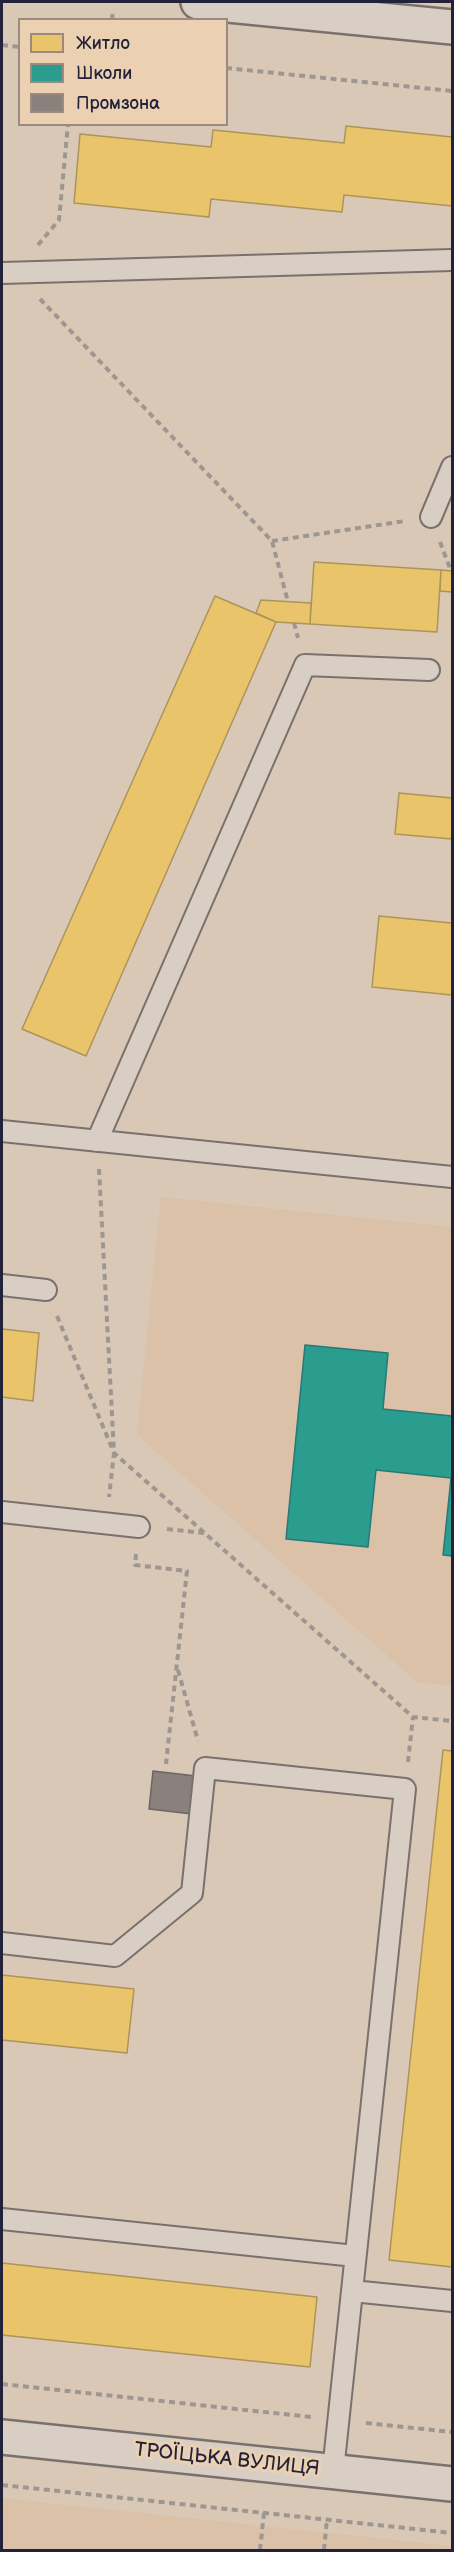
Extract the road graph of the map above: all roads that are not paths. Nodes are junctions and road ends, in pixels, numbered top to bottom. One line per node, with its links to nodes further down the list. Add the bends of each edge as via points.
1 (198, 2): 2 (street)
2 (453, 27)
3 (453, 260): 4 (lane)
4 (8, 273)
5 (453, 467): 6 (lane)
6 (431, 517)
7 (429, 670): 9 (lane, via 305,664)
8 (2, 1131): 9 (lane)
9 (97, 1141): 10 (lane)
10 (453, 1177)
11 (2, 1285): 12 (lane)
12 (46, 1290)
13 (2, 1512): 14 (lane)
14 (139, 1527)
15 (2, 1944): 17 (lane, via 115,1956 192,1893 205,1768 405,1789)
16 (2, 2219): 17 (lane)
17 (355, 2256): 18 (lane)
18 (352, 2291): 19 (lane); 21 (lane)
19 (453, 2301)
20 (2, 2437): 21 (street, ТРОЇЦЬКА ВУЛИЦЯ)
21 (333, 2471): 22 (street, ТРОЇЦЬКА ВУЛИЦЯ)
22 (453, 2484)

